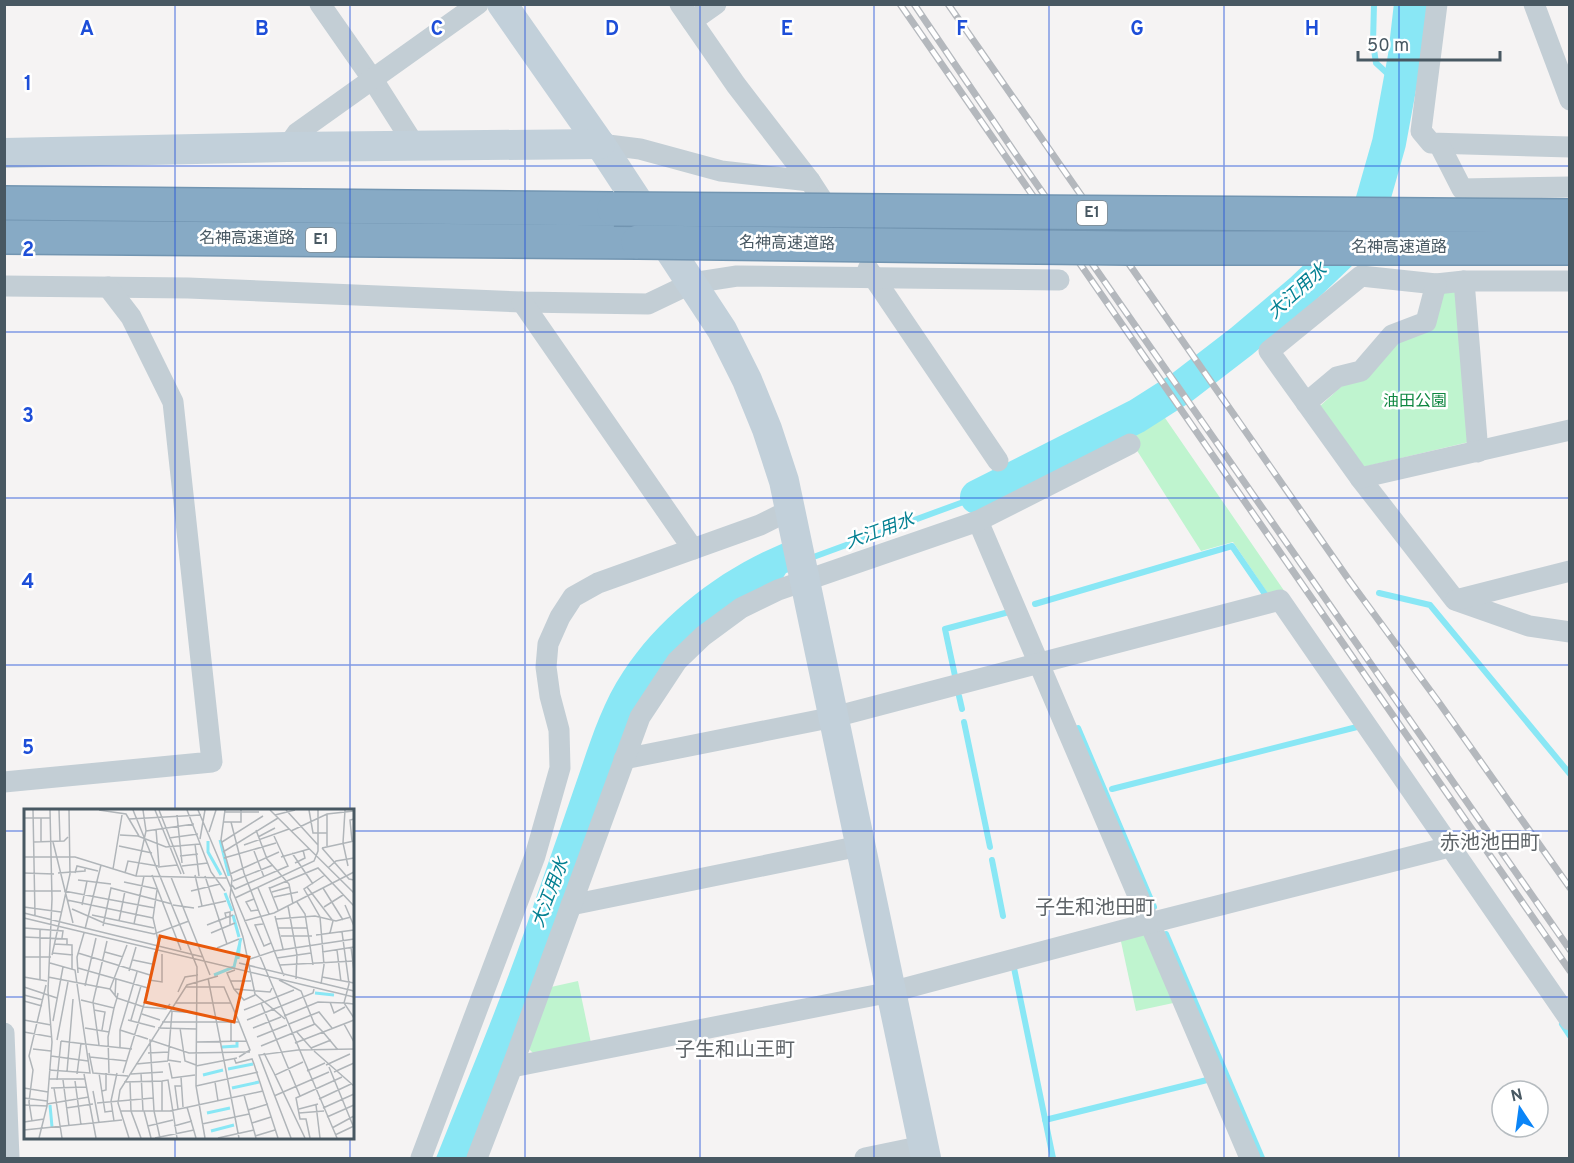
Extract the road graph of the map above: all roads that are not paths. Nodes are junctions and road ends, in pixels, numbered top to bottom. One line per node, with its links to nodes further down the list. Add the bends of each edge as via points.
1 (320, 4): 9 (street)
2 (478, 4): 9 (street)
3 (502, 4): 11 (street)
4 (716, 4): 7 (street)
5 (1437, 4): 12 (street, via 1421,131 1431,143)
6 (1534, 4): 8 (street)
7 (686, 13): 17 (street)
8 (1563, 66): 10 (street)
9 (374, 80): 13 (street, via 297,133); 14 (street)
10 (1569, 100)
11 (600, 144): 14 (street); 17 (street, via 640,149 721,171); 27 (street)
12 (1439, 144): 15 (street); 18 (street, via 1462,189)
13 (287, 147): 14 (street); 16 (street)
14 (415, 147)
15 (1569, 147)
16 (8, 148)
17 (810, 181): 23 (street)
18 (1569, 187)
19 (4, 203): 20 (highway, 名神高速道路 / E1, bridge)
20 (1569, 216)
21 (4, 237): 22 (highway, 名神高速道路 / E1, bridge, via 1116,248)
22 (1569, 248)
23 (873, 278): 24 (street); 27 (street, via 737,276); 36 (street)
24 (1059, 280)
25 (1464, 282): 26 (street); 28 (street); 35 (street)
26 (1569, 282)
27 (692, 283): 31 (street, via 648,304); 39 (street, via 747,380 784,481)
28 (1436, 284): 32 (street, via 1426,322 1392,335 1361,371 1336,377); 32 (street, via 1360,276 1269,351)
29 (4, 286): 30 (street)
30 (108, 287): 31 (street); 48 (street, via 131,317 173,402 212,762)
31 (522, 302): 40 (street)
32 (1306, 403): 37 (street)
33 (1569, 430): 35 (street)
34 (1130, 444): 38 (street)
35 (1478, 452): 37 (street)
36 (998, 461)
37 (1360, 478): 43 (street)
38 (978, 521): 42 (street); 45 (street)
39 (793, 522): 40 (street, via 760,525); 42 (street)
40 (693, 549): 59 (street, via 598,583 573,597 560,617 548,644 546,667 559,730 560,768 535,856)
41 (1569, 571): 43 (street)
42 (804, 577): 46 (street); 47 (street, via 741,608 685,652 640,717)
43 (1455, 600): 44 (street, via 1529,626)
44 (1569, 632)
45 (1038, 663): 46 (street); 50 (street, via 1280,600); 52 (street)
46 (834, 717): 47 (street); 49 (street)
47 (624, 759): 51 (street)
48 (4, 782)
49 (860, 846): 51 (street); 53 (street)
50 (1449, 847): 52 (street); 54 (street)
51 (571, 905): 56 (street)
52 (1150, 923): 53 (street); 62 (street)
53 (891, 993): 56 (street); 57 (street)
54 (1569, 1020)
55 (4, 1033): 58 (street)
56 (512, 1067): 60 (street)
57 (925, 1152): 61 (street)
58 (9, 1158)
59 (421, 1158)
60 (477, 1158)
61 (865, 1158)
62 (1250, 1158)

